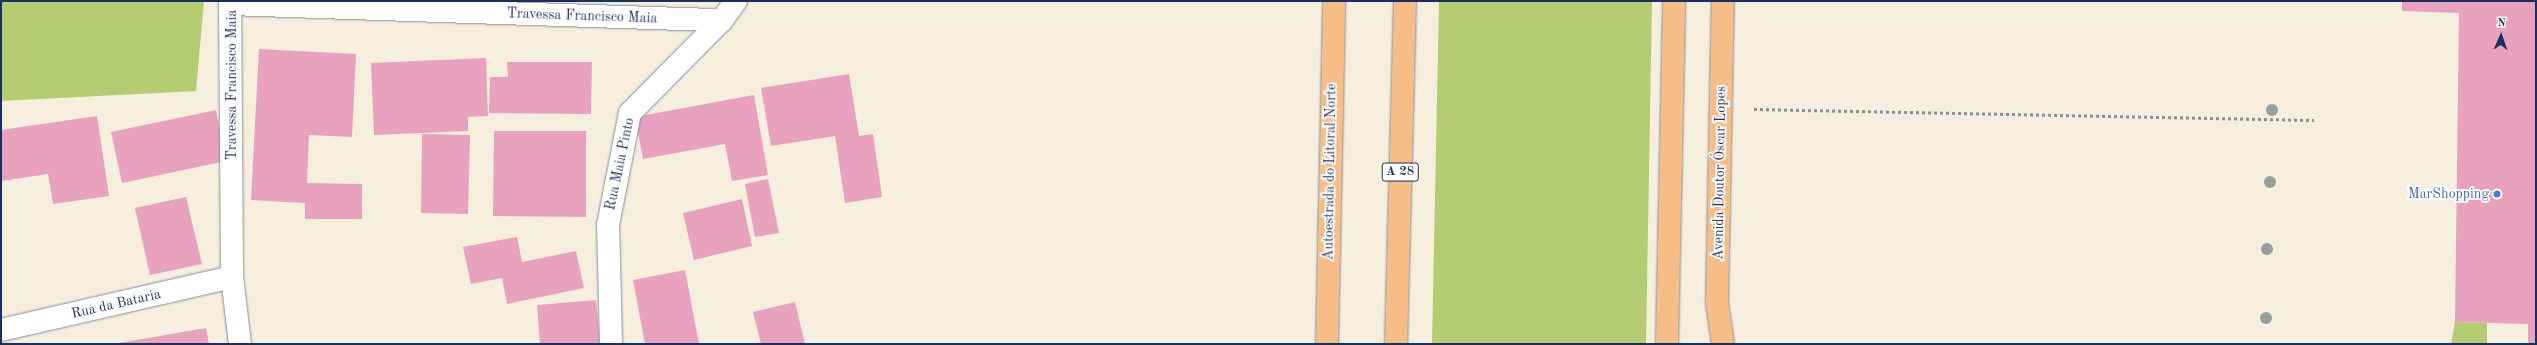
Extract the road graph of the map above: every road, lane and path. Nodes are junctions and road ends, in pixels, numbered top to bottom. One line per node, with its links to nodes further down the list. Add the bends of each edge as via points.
1 (736, 1): 6 (street, Rua Maia Pinto)
2 (1334, 1): 13 (main road, Autoestrada do Litoral Norte)
3 (1405, 1): 14 (main road, A 28)
4 (1674, 1): 15 (main road)
5 (1723, 1): 16 (main road, Avenida Doutor Óscar Lopes, via 1717,303)
6 (722, 20): 9 (street, Travessa Francisco Maia, via 230,4); 12 (street, Rua Maia Pinto, via 630,113 608,225)
7 (1754, 109): 8 (path)
8 (2314, 120)
9 (232, 277): 10 (street, Rua da Bataria); 11 (street, Travessa Francisco Maia)
10 (1, 330)
11 (240, 344)
12 (611, 344)
13 (1327, 344)
14 (1396, 344)
15 (1667, 344)
16 (1723, 344)

